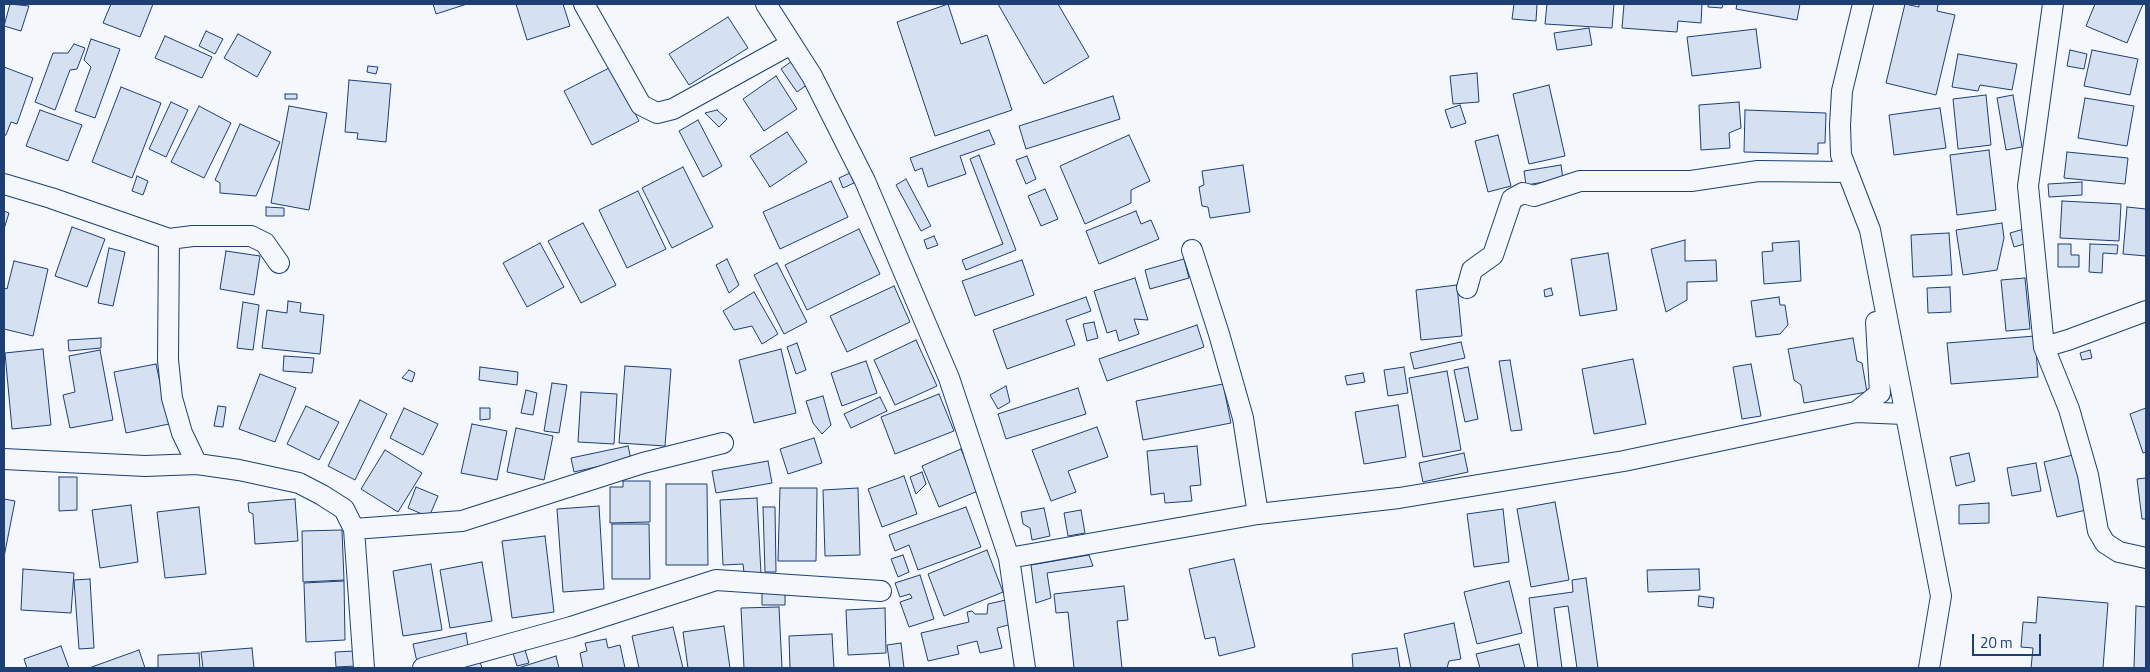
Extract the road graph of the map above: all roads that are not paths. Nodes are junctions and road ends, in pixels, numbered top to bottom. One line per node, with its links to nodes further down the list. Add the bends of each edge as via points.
1 (584, 4): 5 (street, via 641,106 657,113 673,109)
2 (766, 4): 5 (street)
3 (1863, 4): 6 (street, via 1842,91 1841,155)
4 (2053, 4): 14 (street, via 2028,186)
5 (791, 44): 22 (street, via 812,76 865,181 941,360)
6 (1846, 172): 8 (street); 12 (street, via 1758,172 1692,181 1580,181 1534,196 1523,193 1512,199 1493,255 1472,270)
7 (4, 184): 9 (street)
8 (1870, 230): 15 (street, via 1880,393); 16 (street)
9 (169, 239): 11 (street, via 250,236 265,243); 19 (street, via 168,360 172,398 182,432)
10 (1192, 250): 20 (street, via 1243,418)
11 (279, 263)
12 (1467, 288)
13 (2146, 311): 14 (street)
14 (2044, 347): 23 (street, via 2070,409 2088,474 2098,531 2105,544 2119,552)
15 (1856, 412): 16 (street); 20 (street, via 1624,460 1399,498)
16 (1904, 414): 28 (street, via 1941,596)
17 (723, 443): 21 (street, via 643,463 462,521)
18 (4, 459): 19 (street, via 145,466)
19 (197, 464): 21 (street, via 299,483 344,509)
20 (1258, 514): 22 (street)
21 (354, 529): 25 (street)
22 (1008, 558): 27 (street)
23 (2146, 558)
24 (881, 591): 26 (street, via 716,580 571,627)
25 (364, 668)
26 (423, 668)
27 (1025, 668)
28 (1929, 668)

